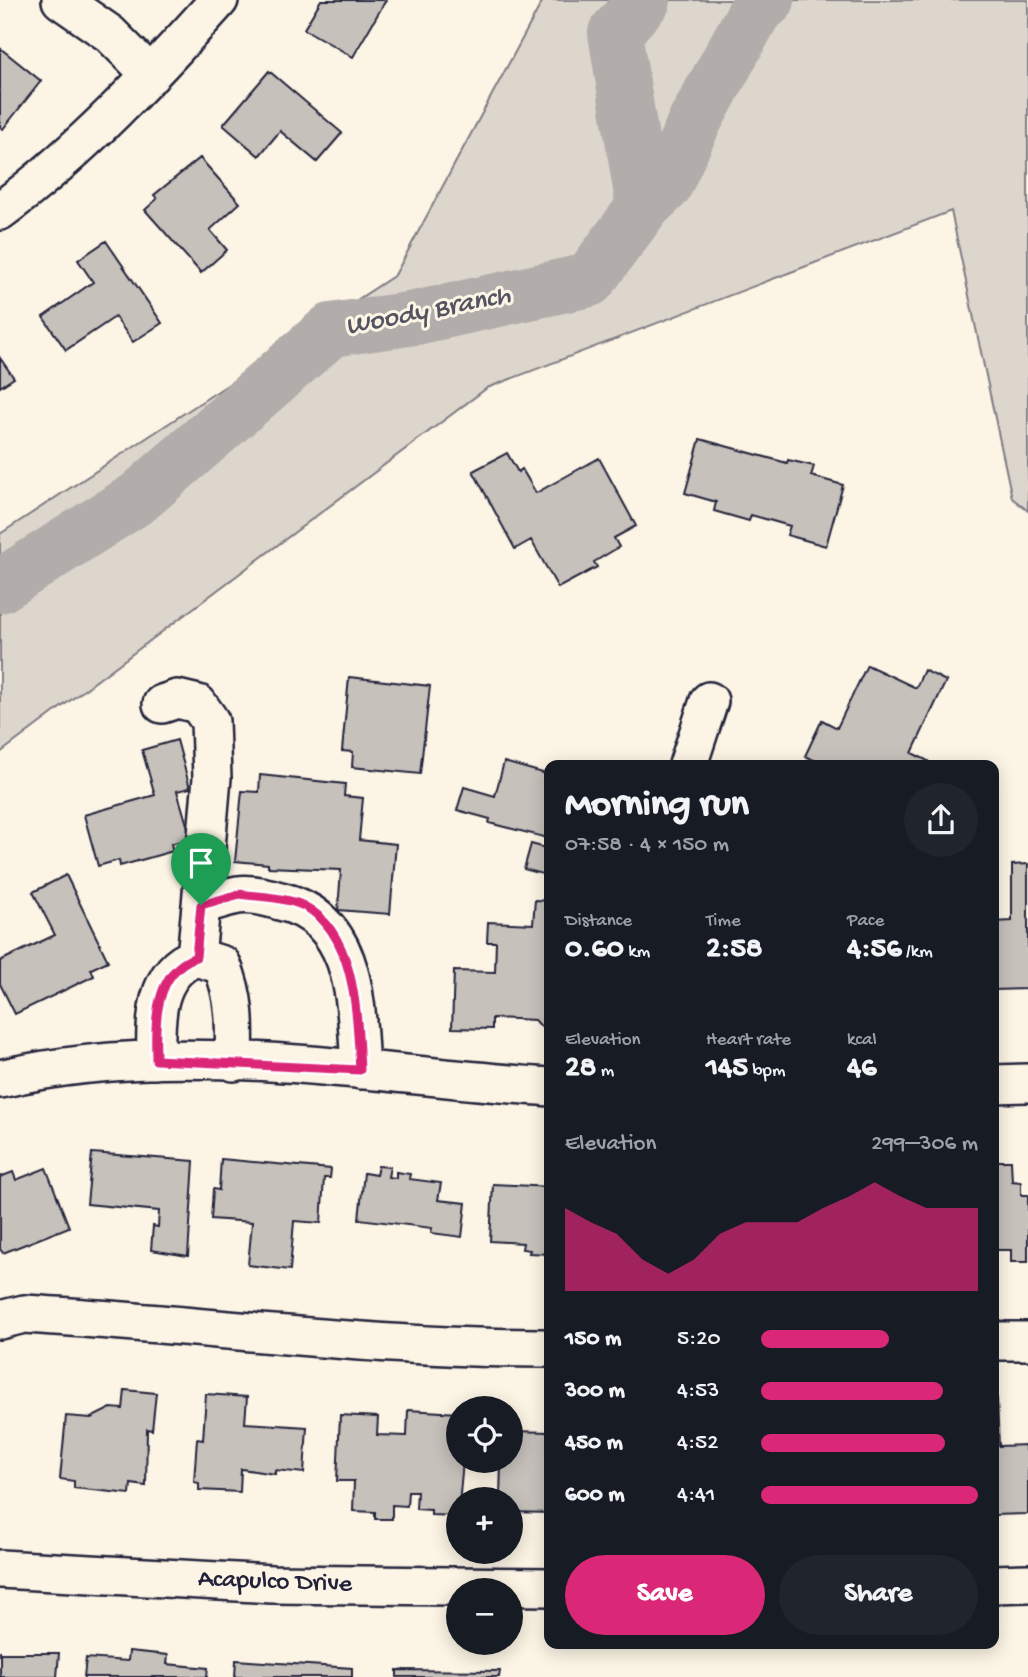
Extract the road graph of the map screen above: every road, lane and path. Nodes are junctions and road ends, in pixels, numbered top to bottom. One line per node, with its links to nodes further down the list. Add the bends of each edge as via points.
1 (61, 0): 3 (street, via 110,34)
2 (219, 0): 3 (street)
3 (151, 75): 4 (street, via 35,185)
4 (0, 211)
5 (709, 701): 7 (street)
6 (162, 704): 8 (street, via 177,699 198,705 210,721 212,778)
7 (690, 760)
8 (201, 905): 9 (street); 12 (street, via 240,894 268,898 304,906 328,928 354,988)
9 (196, 957): 10 (street, via 170,973 155,1031); 11 (street, via 222,965 231,987)
10 (156, 1060): 11 (street); 13 (street, via 122,1060)
11 (234, 1062): 12 (street)
12 (360, 1070): 16 (street)
13 (0, 1079)
14 (1028, 1083): 15 (street)
15 (999, 1084)
16 (544, 1086)
17 (0, 1320): 20 (street, via 24,1314 346,1342)
18 (999, 1341): 19 (street)
19 (1028, 1341)
20 (544, 1348)
21 (0, 1570): 24 (street, Acapulco Drive, via 272,1584)
22 (1028, 1583): 23 (street)
23 (999, 1584)
24 (544, 1587)

